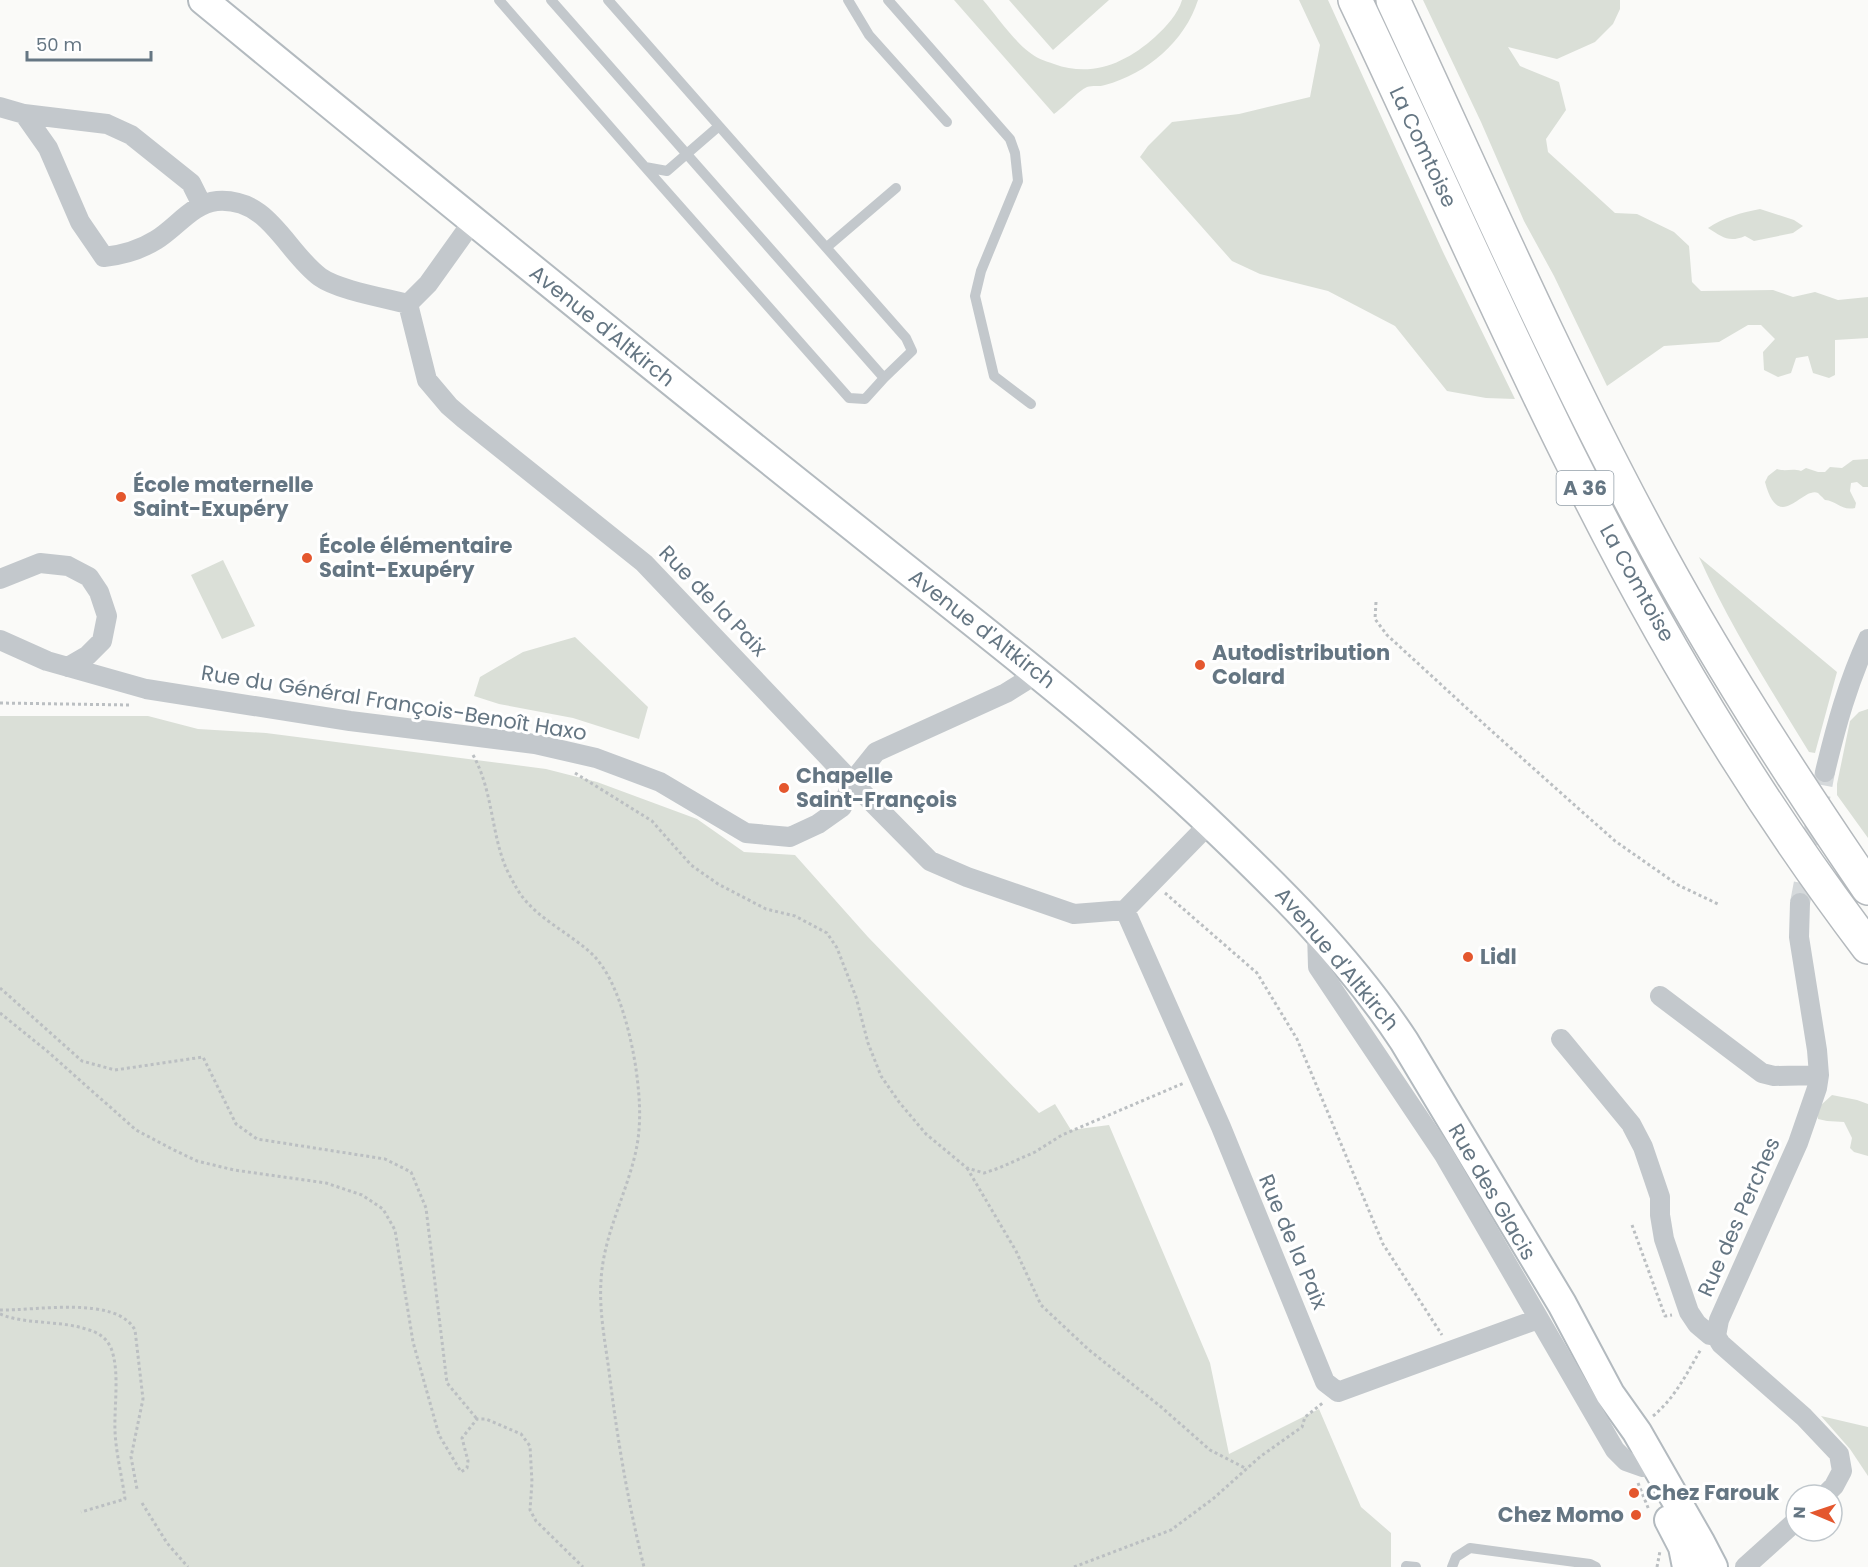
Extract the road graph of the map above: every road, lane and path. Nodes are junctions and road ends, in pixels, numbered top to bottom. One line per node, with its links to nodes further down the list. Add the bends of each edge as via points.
1 (203, 0): 17 (street, Avenue d'Altkirch)
2 (499, 0): 14 (lane)
3 (551, 0): 13 (lane)
4 (608, 0): 12 (lane)
5 (848, 0): 11 (lane, via 869,35)
6 (888, 0): 21 (lane, via 1010,139 1015,153 1018,181 981,272 975,297 994,376)
7 (1355, 0): 41 (highway, La Comtoise / A 36, via 1503,320 1619,552 1732,747)
8 (1393, 0): 36 (highway, La Comtoise / A 36, via 1543,324 1647,532 1743,699)
9 (0, 107): 10 (street)
10 (24, 114): 16 (street, via 107,123 123,131 191,183); 16 (street, via 48,148 80,222 104,257 126,254 155,241)
11 (946, 122)
12 (719, 126): 13 (lane); 18 (lane)
13 (687, 154): 14 (lane, via 667,171); 20 (lane)
14 (645, 167): 20 (lane, via 849,398 865,399)
15 (896, 188): 18 (lane)
16 (202, 205): 19 (street, via 218,201 244,204 263,215 321,278)
17 (473, 221): 19 (street, via 428,284); 27 (street, Avenue d'Altkirch)
18 (827, 247): 20 (lane, via 906,338 912,351)
19 (408, 304): 33 (street, Rue de la Paix, via 427,380 449,406 644,563)
20 (884, 378)
21 (1031, 404)
22 (0, 579): 26 (street, via 40,563 68,566 89,577 107,616 102,641)
23 (1376, 602): 38 (path, via 1375,619 1387,634 1607,834 1678,885)
24 (1868, 639): 32 (street, via 1852,675)
25 (0, 640): 26 (street, Rue du Général François-Benoît Haxo)
26 (68, 667): 30 (street, Rue du Général François-Benoît Haxo, via 146,688 350,722)
27 (1038, 673): 33 (street, Rue du Général François-Benoît Haxo, via 1006,693 876,752); 34 (street, Avenue d'Altkirch)
28 (0, 703): 29 (path)
29 (136, 705)
30 (468, 735): 33 (street, Rue du Général François-Benoît Haxo, via 536,744 596,758 660,782 746,833 790,837 818,824 842,807); 71 (path, via 468,747 485,784 504,863 518,891 537,912 594,956 612,982 636,1067 641,1116 636,1154 605,1249 601,1281 614,1407)
31 (570, 769): 48 (path, via 652,821 692,865 718,884 766,909 795,916 827,933 849,977 881,1076 926,1134)
32 (1824, 772)
33 (852, 782): 39 (street, Rue de la Paix, via 930,861 1074,914)
34 (1210, 823): 35 (street); 40 (street, Avenue d'Altkirch, via 1280,889)
35 (1152, 882): 39 (street); 55 (path, via 1257,973 1297,1039 1383,1244)
36 (1868, 888)
37 (1800, 903): 46 (street, Rue des Perches, via 1799,937)
38 (1718, 904)
39 (1125, 910): 56 (street, Rue de la Paix, via 1221,1127 1325,1382)
40 (1317, 932): 53 (street, Rue des Glacis, via 1318,966 1444,1155); 57 (street, Avenue d'Altkirch, via 1383,1009 1404,1041 1562,1304)
41 (1868, 947)
42 (0, 988): 58 (path, via 82,1061 115,1070 203,1058 236,1124 257,1139 385,1159 411,1172 426,1208 447,1383)
43 (1660, 996): 46 (street, via 1768,1076)
44 (0, 1013): 58 (path, via 136,1130 171,1149 197,1161 234,1170 326,1183 362,1195 383,1209 395,1230 413,1342 439,1435 461,1472 468,1461 462,1438)
45 (1561, 1039): 51 (street, via 1631,1124 1643,1147 1660,1197 1664,1239)
46 (1819, 1075): 54 (street, Rue des Perches, via 1798,1143)
47 (1188, 1081): 48 (path, via 1062,1135 999,1168 984,1173)
48 (967, 1168): 61 (path, via 1016,1251 1041,1305 1210,1450)
49 (1632, 1225): 51 (path, via 1665,1316)
50 (0, 1310): 63 (path, via 92,1308 120,1315 131,1323 143,1399 131,1457)
51 (1689, 1312): 54 (street)
52 (0, 1314): 65 (path, via 87,1329 103,1336 111,1348 117,1459 127,1499)
53 (1538, 1320): 55 (street); 60 (street, Rue des Glacis, via 1615,1450)
54 (1713, 1335): 59 (path, via 1676,1392); 62 (street, via 1839,1454 1842,1471)
55 (1452, 1350): 56 (street)
56 (1338, 1392): 61 (path, via 1305,1417 1302,1427)
57 (1610, 1394): 60 (street, Avenue d'Altkirch); 77 (street, Avenue d'Altkirch, via 1637,1432)
58 (477, 1419): 70 (path, via 521,1434 530,1446 530,1510 536,1521)
59 (1650, 1419)
60 (1634, 1464): 66 (path); 76 (street, Avenue d'Altkirch, via 1683,1547)
61 (1247, 1469): 72 (path, via 1171,1530)
62 (1836, 1483)
63 (137, 1489)
64 (142, 1503): 69 (path, via 167,1543)
65 (81, 1512)
66 (1650, 1515)
67 (1784, 1532): 78 (street)
68 (1658, 1541): 75 (path)
69 (188, 1567)
70 (584, 1567)
71 (644, 1567)
72 (1074, 1567)
73 (1452, 1567): 74 (lane, via 1456,1557 1470,1548)
74 (1596, 1567)
75 (1657, 1567)
76 (1687, 1567)
77 (1713, 1567)
78 (1745, 1567)

